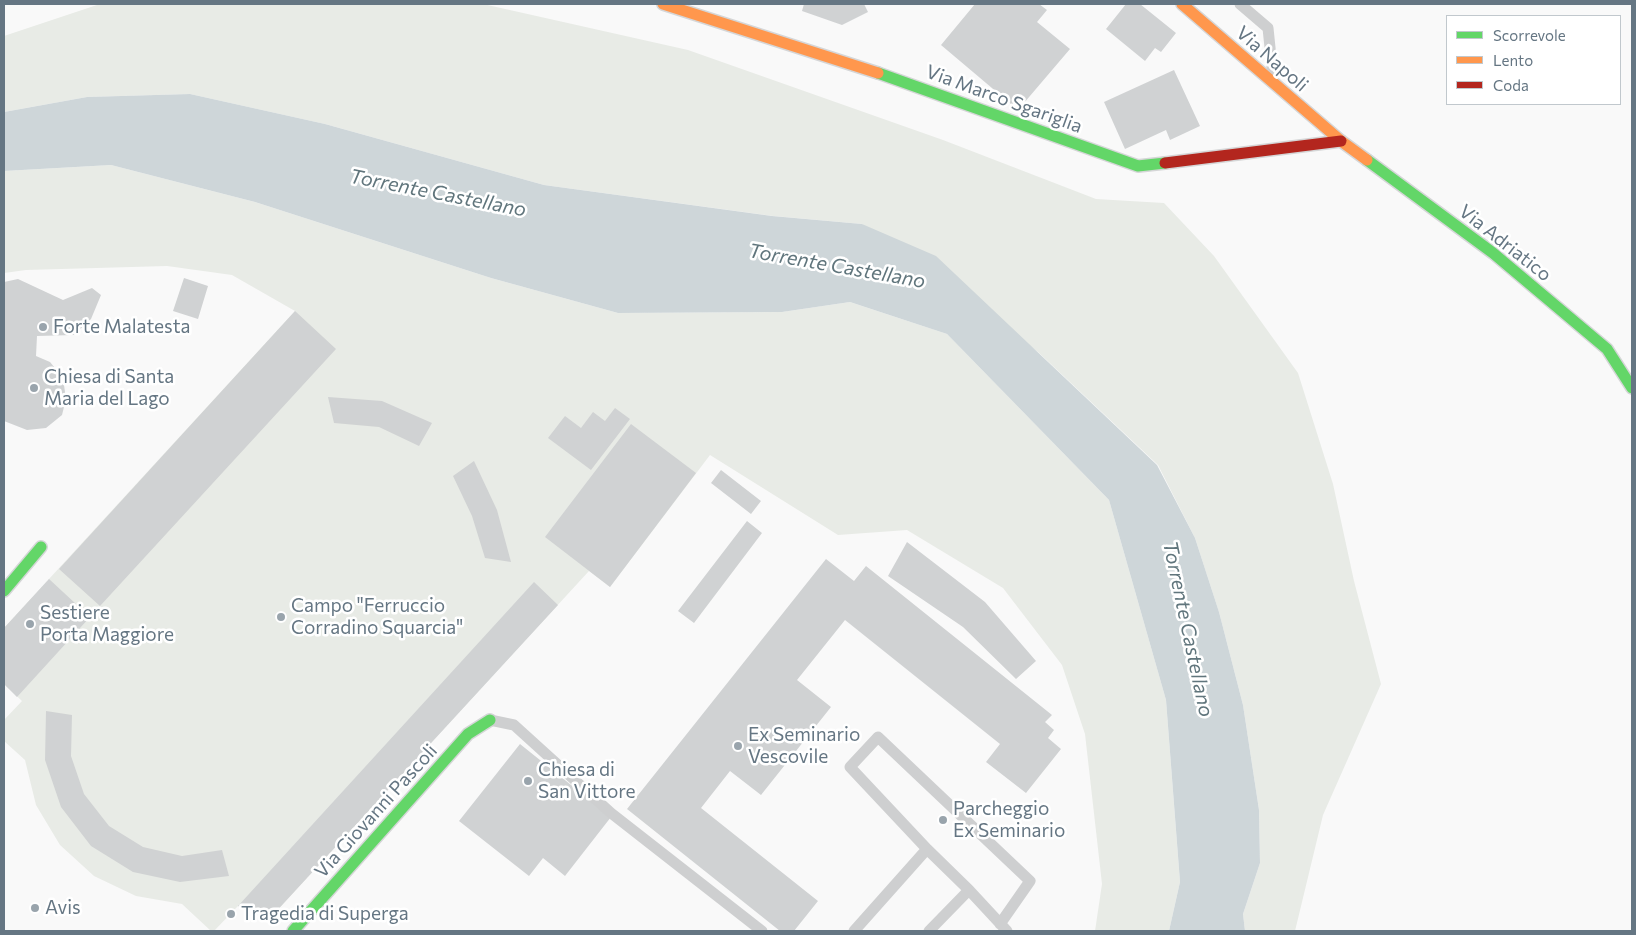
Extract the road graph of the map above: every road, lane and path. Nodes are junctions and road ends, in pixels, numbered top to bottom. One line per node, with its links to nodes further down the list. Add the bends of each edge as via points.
1 (663, 4): 5 (street, Via Marco Sgariglia, via 907,82 1138,166)
2 (1182, 4): 4 (street, Via Napoli)
3 (1240, 4): 4 (lane, via 1268,28)
4 (1274, 84): 5 (street, Via Napoli)
5 (1340, 141): 6 (street, Via Adriatico, via 1493,253 1607,349)
6 (1632, 388)
7 (41, 547): 8 (street)
8 (4, 591)
9 (490, 720): 13 (street, Via Giovanni Pascoli, via 468,734); 14 (lane, via 514,726 611,813)
10 (927, 849): 11 (lane); 12 (lane, via 850,767 878,737 1030,881); 15 (lane)
11 (968, 890): 12 (lane); 16 (lane)
12 (1003, 928)
13 (293, 931)
14 (762, 931)
15 (854, 931)
16 (929, 931)

